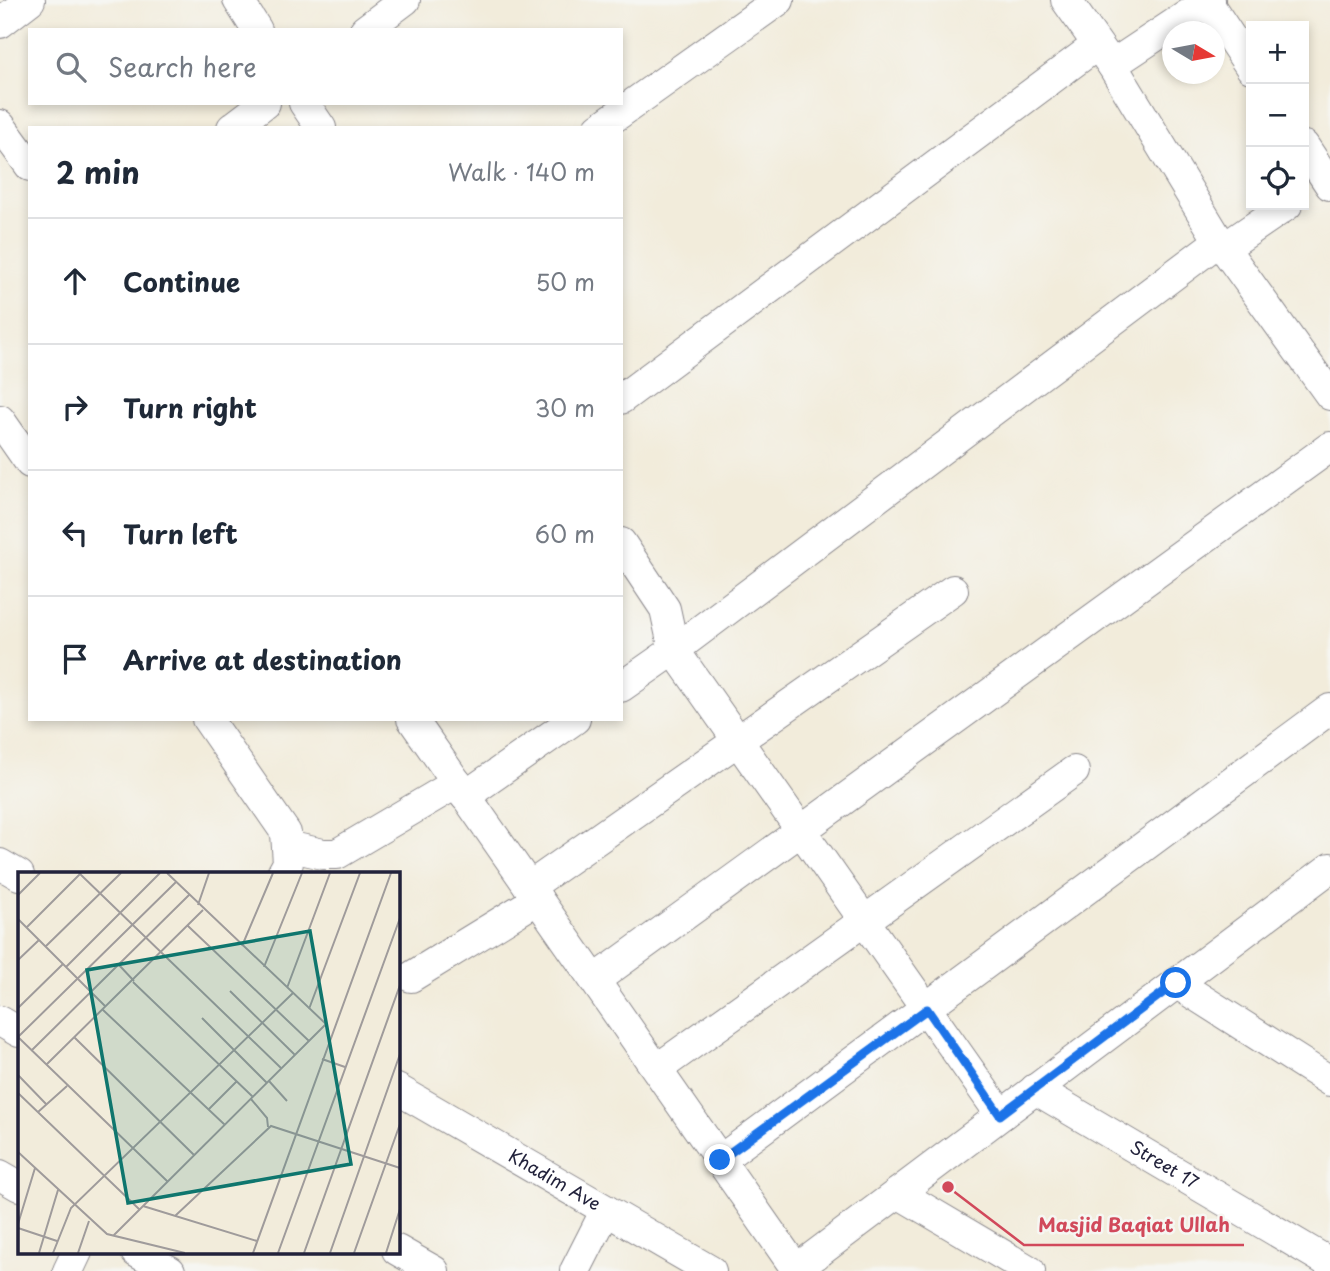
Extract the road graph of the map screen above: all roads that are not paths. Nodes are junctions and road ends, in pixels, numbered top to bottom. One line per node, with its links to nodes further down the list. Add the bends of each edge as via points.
1 (30, 0): 7 (street)
2 (237, 0): 8 (street)
3 (405, 0): 9 (street)
4 (779, 0): 17 (street)
5 (1066, 0): 10 (street)
6 (1208, 1): 10 (street); 11 (street)
7 (0, 23)
8 (256, 28)
9 (368, 28)
10 (1105, 55): 22 (street); 24 (street)
11 (1246, 60)
12 (262, 105): 15 (street)
13 (305, 105): 16 (street)
14 (0, 125): 19 (street)
15 (235, 126)
16 (320, 126)
17 (602, 126)
18 (1304, 147): 20 (street)
19 (28, 163)
20 (1320, 186)
21 (1279, 210): 22 (street)
22 (1222, 244): 23 (street); 30 (street)
23 (1330, 395)
24 (623, 398)
25 (0, 420): 27 (street)
26 (1330, 447): 39 (street)
27 (28, 460)
28 (623, 546): 30 (street, via 665,609)
29 (953, 590): 36 (street)
30 (674, 650): 31 (street); 36 (street)
31 (623, 686)
32 (1330, 709): 49 (street)
33 (208, 721): 40 (street, via 286,833)
34 (413, 721): 38 (street)
35 (570, 721): 38 (street)
36 (738, 741): 39 (street); 44 (street)
37 (1074, 771): 45 (street)
38 (461, 789): 40 (street, via 337,854); 44 (street)
39 (801, 830): 45 (street); 47 (street)
40 (285, 860)
41 (0, 864): 42 (street)
42 (18, 874)
43 (1324, 881): 48 (street)
44 (534, 893): 46 (street); 47 (street)
45 (866, 921): 49 (street); 52 (street)
46 (411, 977)
47 (594, 980): 52 (street)
48 (1176, 983): 53 (street); 54 (street)
49 (927, 1009): 56 (street); 57 (street)
50 (0, 1021): 51 (street)
51 (18, 1031)
52 (657, 1069): 57 (street)
53 (1330, 1081)
54 (1035, 1089): 56 (street); 65 (street, Street 17)
55 (399, 1090): 61 (street, Khadim Ave)
56 (1000, 1115): 60 (street)
57 (720, 1160): 66 (street)
58 (0, 1175): 59 (street)
59 (18, 1185)
60 (898, 1192): 66 (street); 72 (street)
61 (607, 1210): 70 (street); 71 (street, Khadim Ave)
62 (399, 1251): 69 (street)
63 (76, 1254): 67 (street)
64 (140, 1254): 68 (street)
65 (1330, 1263)
66 (795, 1270)
67 (68, 1271)
68 (170, 1271)
69 (434, 1271)
70 (575, 1271)
71 (711, 1271)
72 (1030, 1271)

